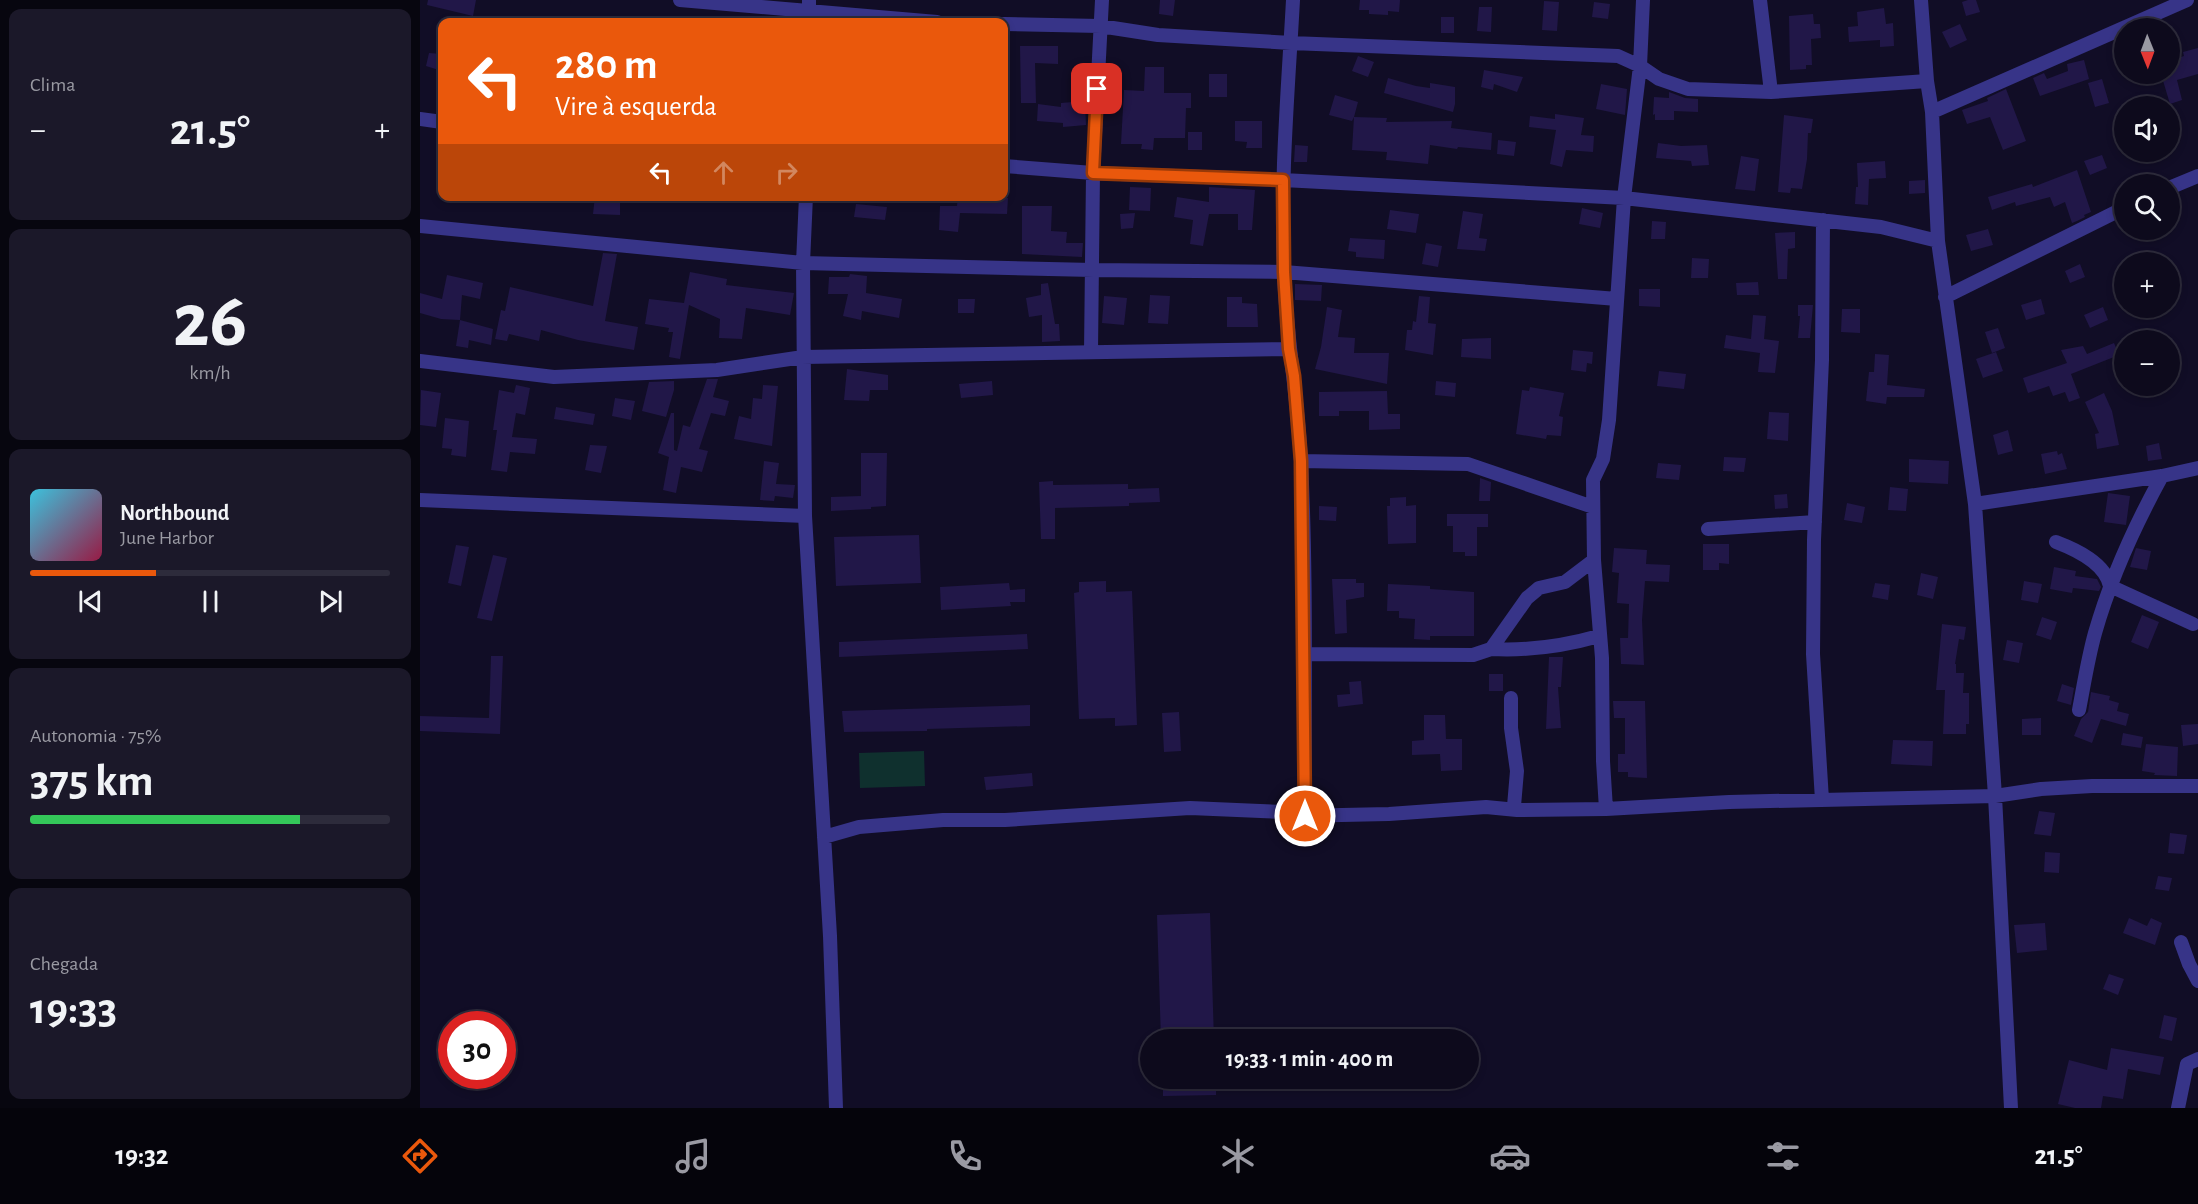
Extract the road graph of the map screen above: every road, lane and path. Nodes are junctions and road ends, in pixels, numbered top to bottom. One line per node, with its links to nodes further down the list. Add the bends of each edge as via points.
1 (680, 0): 8 (street)
2 (1102, 0): 11 (street)
3 (1293, 0): 12 (street)
4 (1643, 0): 13 (street)
5 (1760, 0): 15 (street)
6 (1921, 0): 14 (street)
7 (2187, 0): 16 (street)
8 (809, 12): 9 (street)
9 (886, 18)
10 (1008, 24): 11 (street)
11 (1100, 26): 12 (street, via 1158,35); 20 (street)
12 (1291, 43): 13 (street, via 1598,54 1618,56); 22 (street)
13 (1640, 66): 15 (street, via 1659,79 1688,89); 24 (street)
14 (1927, 81): 15 (street); 16 (street)
15 (1771, 92)
16 (1932, 112): 29 (street)
17 (420, 119): 18 (street)
18 (438, 121)
19 (1008, 166): 20 (street)
20 (1093, 173): 22 (street); 31 (street)
21 (2198, 176): 23 (street)
22 (1283, 180): 24 (street); 32 (street)
23 (2180, 183)
24 (1624, 198): 27 (street); 34 (street)
25 (806, 201): 30 (street)
26 (2114, 213): 33 (street)
27 (1823, 220): 29 (street, via 1881,227); 46 (street)
28 (420, 226): 30 (street)
29 (1938, 241): 33 (street)
30 (803, 263): 31 (street); 37 (street)
31 (1093, 270): 32 (street); 36 (street)
32 (1284, 272): 34 (street); 35 (street)
33 (1945, 297): 43 (street)
34 (1617, 298): 44 (street, via 1609,420 1603,459 1593,480)
35 (1289, 349): 36 (street); 39 (street)
36 (1091, 352): 37 (street)
37 (803, 357): 38 (street, via 717,370 554,377); 45 (street)
38 (420, 361)
39 (1301, 461): 44 (street, via 1468,464); 54 (street)
40 (2198, 468): 41 (street)
41 (2162, 477): 43 (street); 50 (street, via 2132,532)
42 (420, 500): 45 (street)
43 (1974, 504): 58 (street)
44 (1593, 507): 49 (street)
45 (804, 516): 63 (street)
46 (1815, 522): 47 (street); 59 (street, via 1813,654)
47 (1708, 529)
48 (2056, 542): 50 (street, via 2098,565 2107,574)
49 (1594, 560): 52 (street); 53 (street, via 1565,582 1539,588 1527,598)
50 (2110, 586): 51 (street); 56 (street)
51 (2193, 624)
52 (1599, 636): 53 (street, via 1516,650); 60 (street)
53 (1491, 649): 54 (street, via 1473,655)
54 (1304, 654): 62 (street)
55 (1511, 698): 61 (street)
56 (2079, 710)
57 (2198, 786): 58 (street, via 2041,789)
58 (1995, 796): 59 (street); 68 (street)
59 (1822, 800): 60 (street)
60 (1606, 809): 61 (street)
61 (1517, 810): 62 (street, via 1486,807)
62 (1305, 816): 63 (street, via 1190,808 1005,820 943,820 859,827)
63 (824, 837): 67 (street)
64 (2181, 942): 65 (street)
65 (2198, 981)
66 (2198, 1059): 69 (street, via 2187,1064)
67 (836, 1108)
68 (2011, 1108)
69 (2178, 1108)

